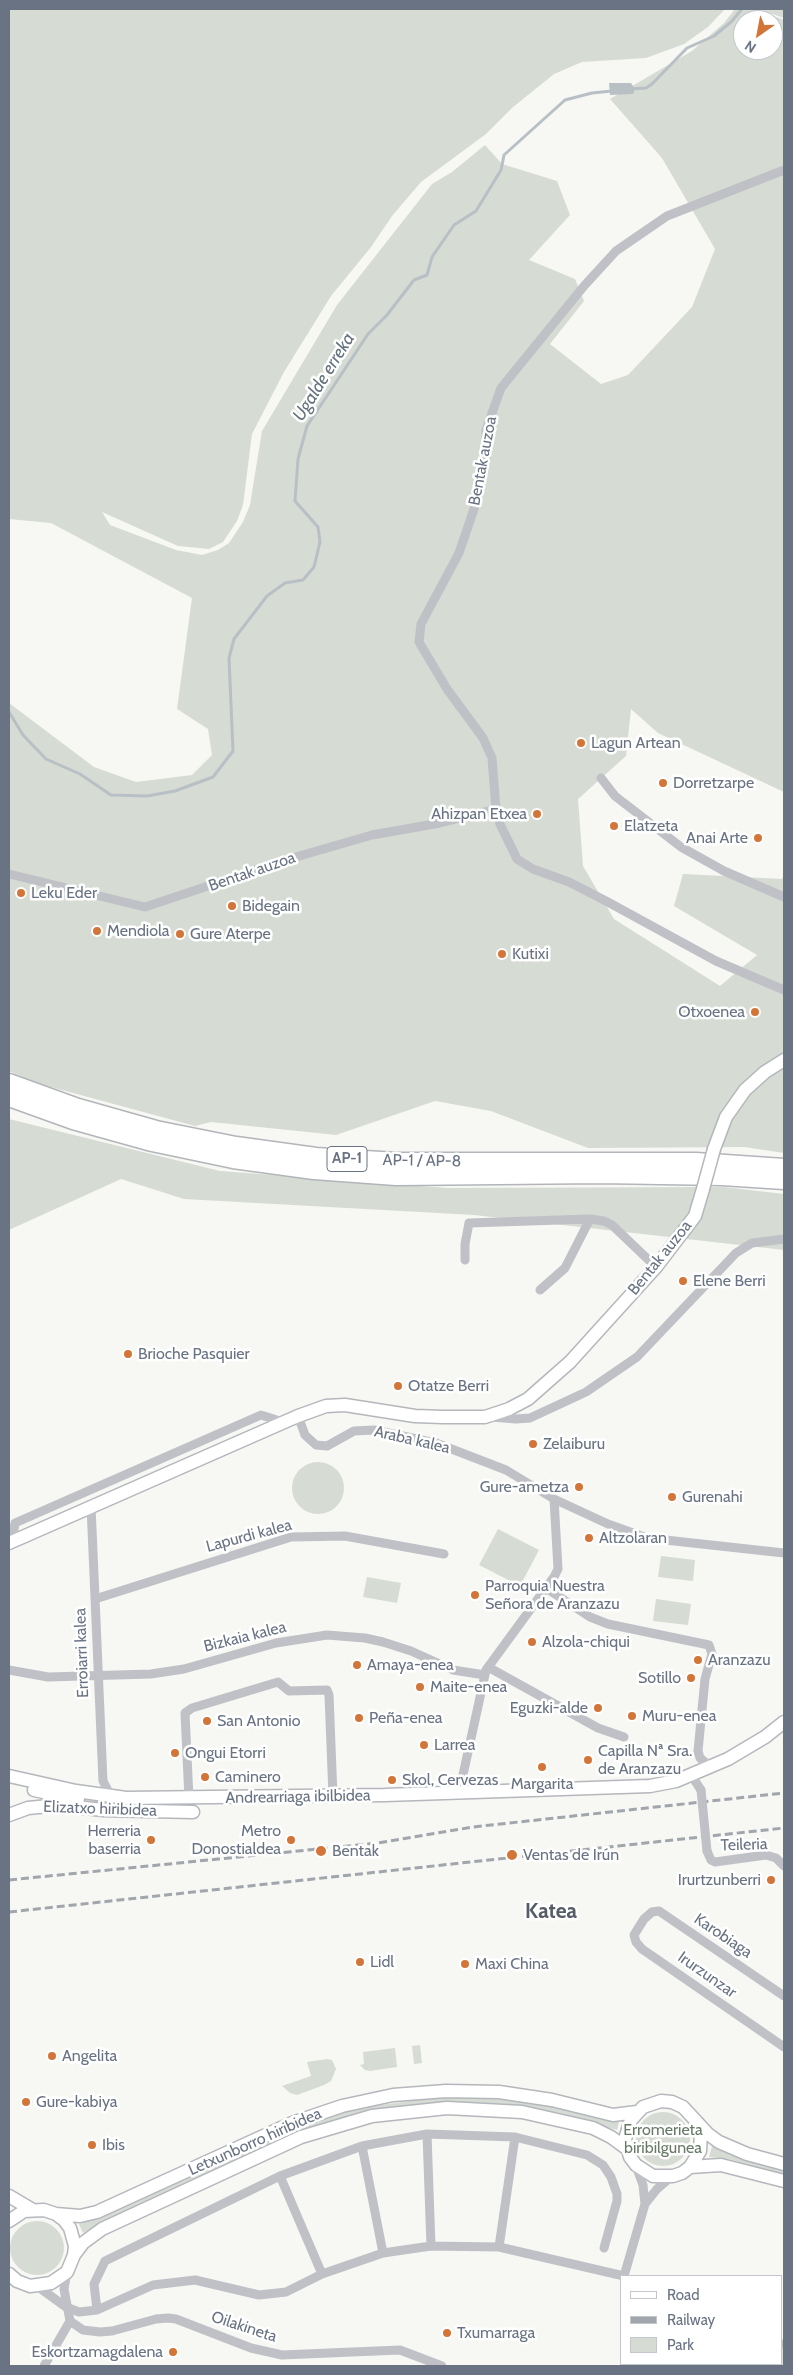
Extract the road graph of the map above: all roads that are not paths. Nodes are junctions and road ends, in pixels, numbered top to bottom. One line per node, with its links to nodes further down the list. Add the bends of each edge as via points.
1 (784, 170): 3 (street, Bentak auzoa, via 667,216 616,251 501,388 486,430 486,461 475,506 459,554 421,624 419,642 447,690 483,738 492,758)
2 (601, 778): 5 (street, via 615,796 681,847 724,871)
3 (496, 809): 4 (street, Bentak auzoa, via 372,835 289,858 145,907); 6 (street, Bentak auzoa, via 507,840 517,859 525,865 569,882 716,961)
4 (9, 874)
5 (784, 897)
6 (784, 990)
7 (784, 1060): 15 (street, Bentak auzoa, bridge, via 745,1090 726,1117 695,1216)
8 (9, 1082): 10 (highway, AP-1 / AP-8 / AP-1, via 78,1107 156,1129 316,1156 397,1161 696,1161)
9 (9, 1098): 11 (highway, AP-1 / AP-8 / AP-1, via 73,1121 152,1143 233,1160 306,1170 396,1177 601,1175)
10 (784, 1166)
11 (784, 1181)
12 (590, 1220): 14 (street, via 469,1223); 15 (street, via 612,1225); 16 (street, via 565,1268)
13 (784, 1239): 18 (street, Bentak auzoa, via 752,1243 736,1254 637,1357 586,1392 530,1418)
14 (464, 1260)
15 (656, 1267): 18 (street, Bentak auzoa, via 570,1362 528,1399)
16 (540, 1290)
17 (298, 1416): 18 (street, Bentak auzoa, via 326,1406 346,1405 415,1416); 19 (street); 20 (street, Araba kalea, via 305,1435 316,1446 328,1446 354,1431 374,1430 436,1443 506,1470)
18 (485, 1417)
19 (283, 1422): 21 (street); 22 (street, via 261,1415 15,1523)
20 (554, 1499): 23 (street, Araba kalea, via 647,1538); 25 (street, via 558,1569)
21 (92, 1506): 22 (street); 26 (street, Erroiarri kalea)
22 (10, 1542)
23 (782, 1552)
24 (444, 1554): 26 (street, Lapurdi kalea, via 345,1536 291,1537)
25 (546, 1588): 28 (street); 32 (street, via 590,1617 608,1624 709,1645 712,1654 705,1679 698,1751 700,1758)
26 (95, 1599): 29 (street, Erroiarri kalea)
27 (9, 1670): 29 (street, Bizkaia kalea, via 48,1677)
28 (486, 1671): 29 (street, Bizkaia kalea, via 453,1670 383,1642 327,1635 276,1643 184,1669); 31 (street, Bizkaia kalea, via 598,1728); 36 (street)
29 (98, 1677): 37 (street, Erroiarri kalea, via 102,1780)
30 (784, 1722): 32 (street, Andrearriaga ibilbidea, via 765,1737)
31 (624, 1737)
32 (711, 1766): 33 (street, Andrearriaga ibilbidea)
33 (691, 1775): 36 (street, Andrearriaga ibilbidea, via 650,1786); 41 (street, Teileria, bridge, via 701,1790 707,1851 711,1860 766,1855 776,1858)
34 (9, 1776): 37 (street, Andrearriaga ibilbidea)
35 (9, 1781): 39 (street, Elizatxo hiribidea, via 91,1802 139,1806)
36 (459, 1794): 38 (street, Andrearriaga ibilbidea)
37 (111, 1796): 39 (street, Andrearriaga ibilbidea)
38 (333, 1796): 39 (street, Andrearriaga ibilbidea); 39 (street, via 328,1690 289,1691 278,1682 192,1708 185,1713)
39 (190, 1805): 40 (street, Elizatxo hiribidea, via 103,1810 35,1806)
40 (9, 1815)
41 (784, 1866)
42 (644, 1919): 43 (street, Karobiaga, via 652,1912 666,1915); 44 (street, Irurzunzar, via 634,1935 642,1948)
43 (784, 1996)
44 (784, 2047)
45 (637, 2112): 46 (street, via 650,2104 672,2102 683,2107); 50 (street, via 627,2129); 60 (street, Letxunborro hiribidea, via 613,2115 552,2100 499,2092 446,2090 385,2097 342,2106 292,2123 97,2212 80,2216)
46 (698, 2123): 51 (street, via 725,2146); 53 (street, via 700,2151)
47 (427, 2134): 48 (street); 49 (street); 62 (street)
48 (515, 2137): 63 (street); 64 (street, via 587,2155 603,2165 617,2194)
49 (362, 2146): 54 (street); 65 (street)
50 (626, 2148): 52 (street); 66 (street, Letxunborro hiribidea, via 593,2128 522,2112 472,2107 372,2116 294,2140 102,2229)
51 (784, 2164)
52 (636, 2166): 55 (street, via 652,2176); 58 (street)
53 (690, 2166): 55 (street); 56 (street, via 721,2164)
54 (280, 2176): 68 (street); 74 (street, via 105,2261 94,2284)
55 (672, 2176): 58 (street)
56 (784, 2181)
57 (9, 2196): 59 (street, Letxunborro hiribidea)
58 (646, 2204): 70 (street)
59 (31, 2209): 60 (street, Letxunborro hiribidea); 61 (street)
60 (56, 2214): 66 (street, via 70,2228)
61 (9, 2221)
62 (431, 2246): 63 (street); 65 (street)
63 (499, 2247): 69 (street)
64 (604, 2248)
65 (383, 2253): 68 (street)
66 (74, 2255): 67 (street)
67 (67, 2272): 72 (street, via 51,2283); 73 (street, via 64,2289)
68 (322, 2274): 74 (street, via 286,2292 259,2294 195,2280 153,2285)
69 (620, 2275)
70 (624, 2275)
71 (11, 2278): 72 (street)
72 (38, 2286): 73 (street)
73 (66, 2308): 74 (street, via 79,2312); 75 (street)
74 (96, 2310)
75 (70, 2321): 76 (street); 77 (street, Oilakineta, via 83,2330 100,2332 168,2318 251,2348 282,2355 400,2350)
76 (44, 2366)
77 (442, 2366)

